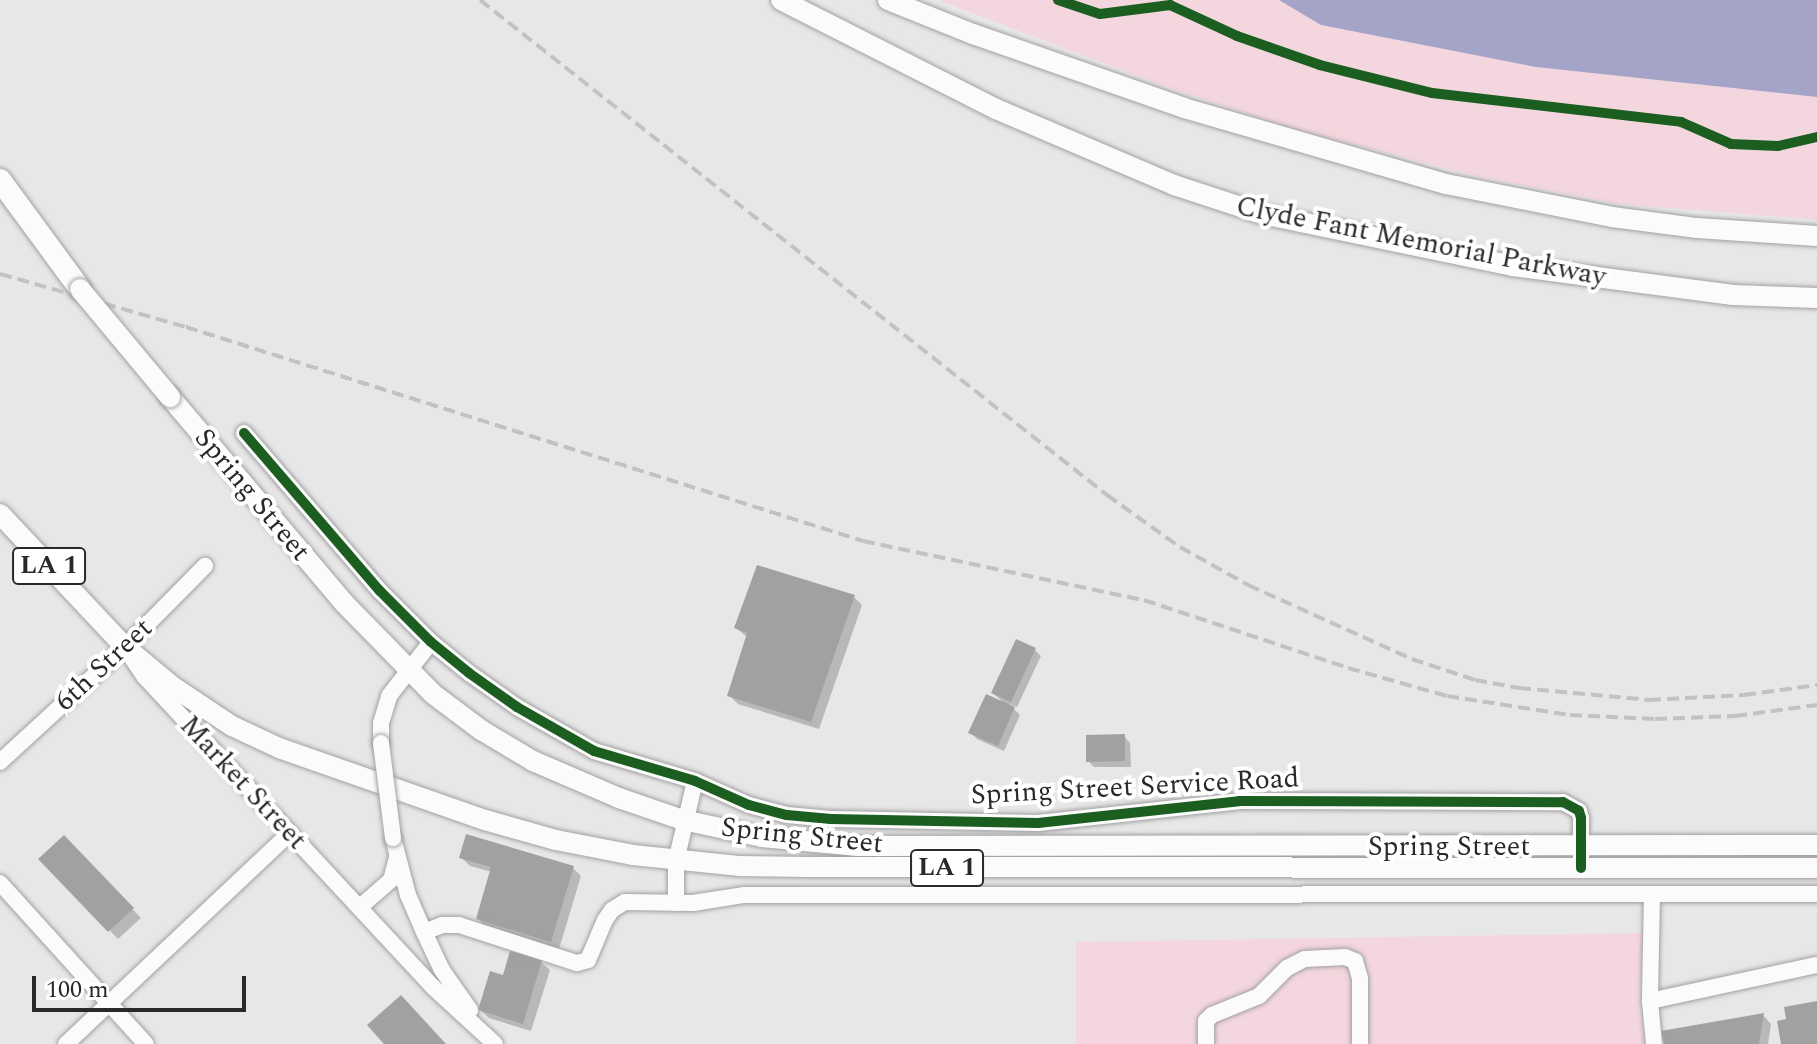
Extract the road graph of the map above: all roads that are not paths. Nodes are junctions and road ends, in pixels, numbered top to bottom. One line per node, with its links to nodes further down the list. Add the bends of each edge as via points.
1 (781, 0): 7 (main road, Clyde Fant Memorial Parkway, via 996,109 1174,185 1262,214 1529,268 1733,295)
2 (888, 0): 5 (main road, via 1169,103 1446,184 1612,217)
3 (0, 180): 6 (highway)
4 (0, 195): 6 (main road, Spring Street / LA 1)
5 (1817, 236)
6 (80, 289): 13 (main road, Spring Street / LA 1, bridge, via 344,603)
7 (1817, 298)
8 (244, 433): 11 (street, Spring Street Service Road, via 380,591)
9 (0, 514): 12 (main road, Market Street / LA 1)
10 (205, 566): 12 (street, 6th Street)
11 (431, 642): 13 (street); 15 (street, Spring Street Service Road, via 517,707 594,751)
12 (125, 647): 14 (street, 6th Street); 17 (street, Market Street, via 144,676); 21 (main road, Spring Street / LA 1, via 209,712 279,748 520,830)
13 (409, 670): 16 (main road, Spring Street / LA 1, via 457,712 533,761); 20 (street, bridge, via 384,708 381,743)
14 (0, 762)
15 (695, 781): 16 (street); 19 (street, Spring Street Service Road, via 787,815 847,819 1038,823 1239,801 1563,802 1579,811)
16 (683, 820): 19 (main road, Spring Street / LA 1, via 762,837 858,846); 21 (street)
17 (290, 833): 28 (street, Market Street); 32 (street)
18 (1817, 845): 19 (main road, Spring Street / LA 1)
19 (1581, 847): 22 (street, Spring Street Service Road)
20 (397, 856): 28 (street, via 391,880); 29 (street)
21 (676, 861): 22 (main road, Spring Street / LA 1, via 806,867); 27 (street)
22 (1581, 868): 23 (main road, Spring Street / LA 1)
23 (1817, 868)
24 (0, 883): 32 (street)
25 (1652, 894): 26 (street); 27 (street, via 777,893); 31 (street)
26 (1817, 894)
27 (676, 903): 29 (street, via 618,905 605,920 588,960 577,963 459,925)
28 (360, 907): 35 (street, Market Street, via 433,987)
29 (424, 932): 35 (street, via 456,992)
30 (1817, 965): 31 (street)
31 (1650, 1001): 38 (street)
32 (111, 1003): 33 (street); 34 (street)
33 (66, 1044)
34 (146, 1044)
35 (495, 1044)
36 (1206, 1044): 37 (street, via 1206,1021 1212,1015 1259,996 1287,968 1305,959 1345,957 1355,961 1360,978)
37 (1360, 1044)
38 (1654, 1044)

